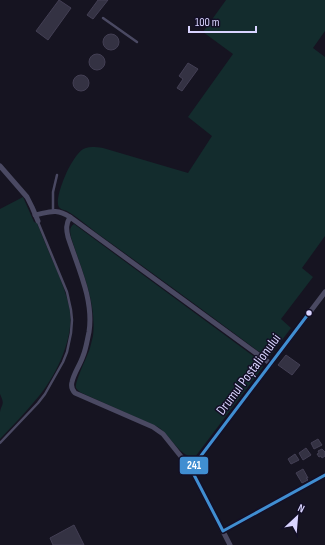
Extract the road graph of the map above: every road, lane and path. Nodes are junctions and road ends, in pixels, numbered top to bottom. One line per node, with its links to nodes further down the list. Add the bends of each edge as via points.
1 (103, 18): 2 (lane)
2 (137, 42)
3 (0, 166): 6 (street, via 27,197)
4 (57, 175): 5 (lane, via 53,192)
5 (53, 211): 6 (street); 7 (street)
6 (35, 215): 8 (street)
7 (70, 217): 10 (street); 12 (street, via 66,230 85,288 90,316 87,344 71,383 73,390 159,431)
8 (38, 222): 11 (lane, via 67,292 72,333 63,362 45,394)
9 (325, 292): 10 (street, Drumul Poștalionului)
10 (270, 364): 12 (street, Drumul Poștalionului)
11 (0, 443)
12 (191, 469): 14 (street)
13 (325, 475): 14 (street)
14 (223, 531): 15 (street)
15 (230, 545)

